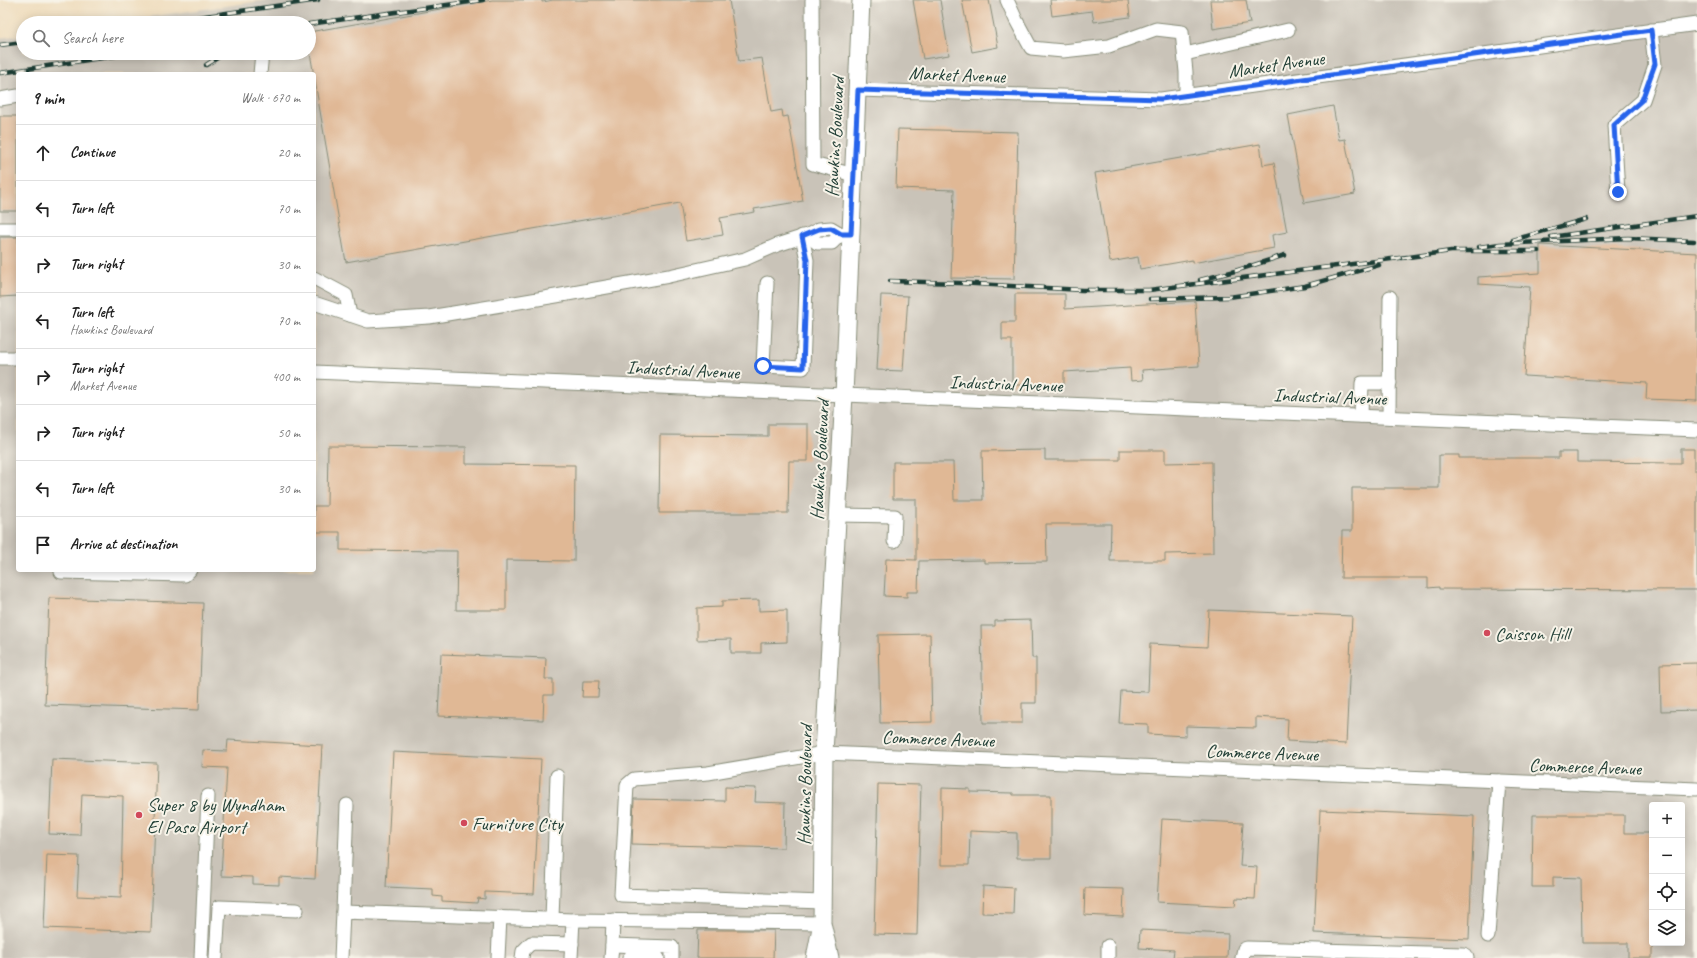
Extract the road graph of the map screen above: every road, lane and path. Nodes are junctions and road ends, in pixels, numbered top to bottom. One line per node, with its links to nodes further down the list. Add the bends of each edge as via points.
1 (812, 0): 14 (street, via 813,164)
2 (861, 0): 10 (main road, Hawkins Boulevard)
3 (1007, 0): 7 (street, via 1031,48 1064,51 1109,46 1156,29 1182,32)
4 (1697, 24): 6 (street, Market Avenue)
5 (1288, 30): 7 (street)
6 (1651, 30): 12 (street, Market Avenue); 15 (street, via 1655,64 1642,100 1614,125)
7 (1185, 54): 12 (street)
8 (261, 60): 9 (street)
9 (260, 72)
10 (858, 90): 12 (street, Market Avenue, via 1161,99); 14 (main road, Hawkins Boulevard)
11 (16, 96): 13 (street)
12 (1186, 96)
13 (0, 99)
14 (854, 175): 18 (main road, Hawkins Boulevard)
15 (1618, 192)
16 (0, 229): 17 (street)
17 (16, 229)
18 (846, 234): 19 (street, via 831,228 819,229); 29 (main road, Hawkins Boulevard)
19 (805, 236): 21 (street, via 807,260 803,368 763,366); 24 (street, via 745,259 669,276 556,296 429,317 368,321)
20 (316, 279): 24 (street, via 346,295)
21 (768, 283)
22 (1390, 297): 28 (street)
23 (316, 304): 24 (street)
24 (350, 315)
25 (0, 358): 26 (street)
26 (16, 358)
27 (316, 372): 29 (street, Industrial Avenue)
28 (1390, 383): 30 (street, via 1362,383); 31 (street)
29 (844, 395): 30 (street, Industrial Avenue); 33 (main road, Hawkins Boulevard)
30 (1361, 416): 31 (street, Industrial Avenue)
31 (1389, 417): 32 (street, Industrial Avenue)
32 (1697, 430)
33 (837, 515): 34 (street, via 895,516); 37 (main road, Hawkins Boulevard)
34 (894, 541)
35 (61, 572): 36 (street, via 185,575)
36 (188, 572)
37 (824, 752): 39 (street, Commerce Avenue); 43 (main road, Hawkins Boulevard); 43 (street, Commerce Avenue, via 708,773 634,779 627,785 621,895)
38 (557, 776): 47 (street)
39 (1499, 781): 40 (street, Commerce Avenue); 51 (street)
40 (1697, 789)
41 (208, 796): 54 (street)
42 (347, 805): 45 (street)
43 (823, 902): 50 (main road, Hawkins Boulevard)
44 (297, 910): 55 (street, via 219,907)
45 (343, 912): 46 (street); 56 (street)
46 (500, 917): 47 (street); 57 (street)
47 (552, 919): 48 (street)
48 (573, 920): 49 (street); 52 (street)
49 (613, 920): 50 (street); 53 (street)
50 (822, 923): 63 (main road, Hawkins Boulevard); 64 (main road, Hawkins Boulevard)
51 (1488, 936)
52 (572, 944): 58 (street, via 531,943 523,951); 59 (street)
53 (612, 952): 62 (street, via 672,947)
54 (201, 958)
55 (216, 958)
56 (342, 958)
57 (498, 958)
58 (522, 958)
59 (571, 958)
60 (629, 958): 61 (street, via 633,955)
61 (658, 958)
62 (672, 958)
63 (815, 958)
64 (830, 958)
65 (1242, 958): 66 (street, via 1244,949 1247,948 1463,954)
66 (1467, 958)

